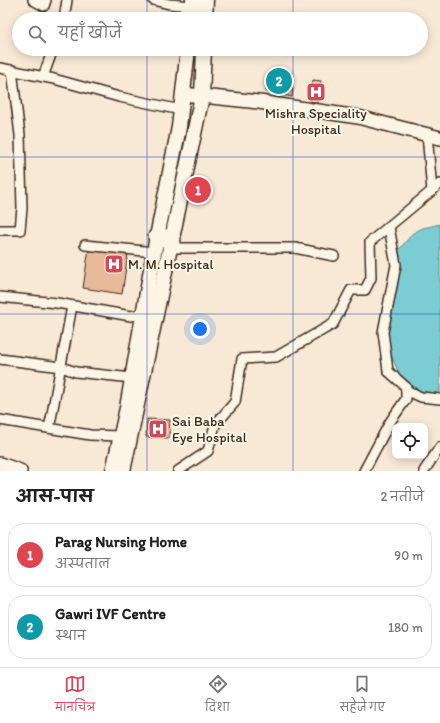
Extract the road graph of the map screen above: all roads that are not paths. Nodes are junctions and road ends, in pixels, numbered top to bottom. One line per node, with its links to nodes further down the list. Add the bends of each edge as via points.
1 (33, 0): 2 (street, via 44,6)
2 (46, 0)
3 (67, 0): 7 (street)
4 (154, 0): 6 (street)
5 (206, 0): 8 (main road)
6 (192, 8)
7 (65, 12)
8 (205, 12)
9 (50, 56): 14 (street)
10 (187, 56): 15 (main road)
11 (204, 56): 16 (main road)
12 (0, 68): 13 (street)
13 (12, 70): 14 (street); 23 (street, via 20,135 22,208 20,230)
14 (42, 76): 17 (street, via 119,97)
15 (183, 94): 16 (street); 17 (main road)
16 (202, 96): 18 (street, via 259,102 358,118); 24 (main road)
17 (181, 110): 24 (main road)
18 (427, 134): 19 (street); 21 (street)
19 (440, 138)
20 (440, 184): 21 (street)
21 (432, 190): 22 (street)
22 (389, 227): 33 (street, via 396,265 383,332 388,371); 43 (street, via 370,242 371,278 365,290 351,290 333,324 276,357 242,359 235,402 215,425 208,451)
23 (0, 230)
24 (163, 244): 25 (street); 26 (street, via 295,248); 29 (main road); 42 (main road)
25 (85, 245)
26 (334, 256)
27 (0, 297): 28 (street)
28 (72, 306): 29 (street, via 131,316); 31 (street)
29 (144, 312): 32 (main road)
30 (0, 360): 31 (street)
31 (61, 367): 32 (street, via 76,372); 36 (street)
32 (132, 378): 37 (main road)
33 (406, 390): 34 (street, via 421,397); 44 (street, via 406,398)
34 (440, 399)
35 (0, 420): 36 (street)
36 (48, 428): 37 (street, via 90,435)
37 (120, 436): 41 (main road)
38 (440, 447): 45 (street)
39 (0, 464): 40 (street)
40 (20, 471)
41 (113, 471)
42 (123, 471)
43 (178, 471)
44 (364, 471)
45 (424, 471)

